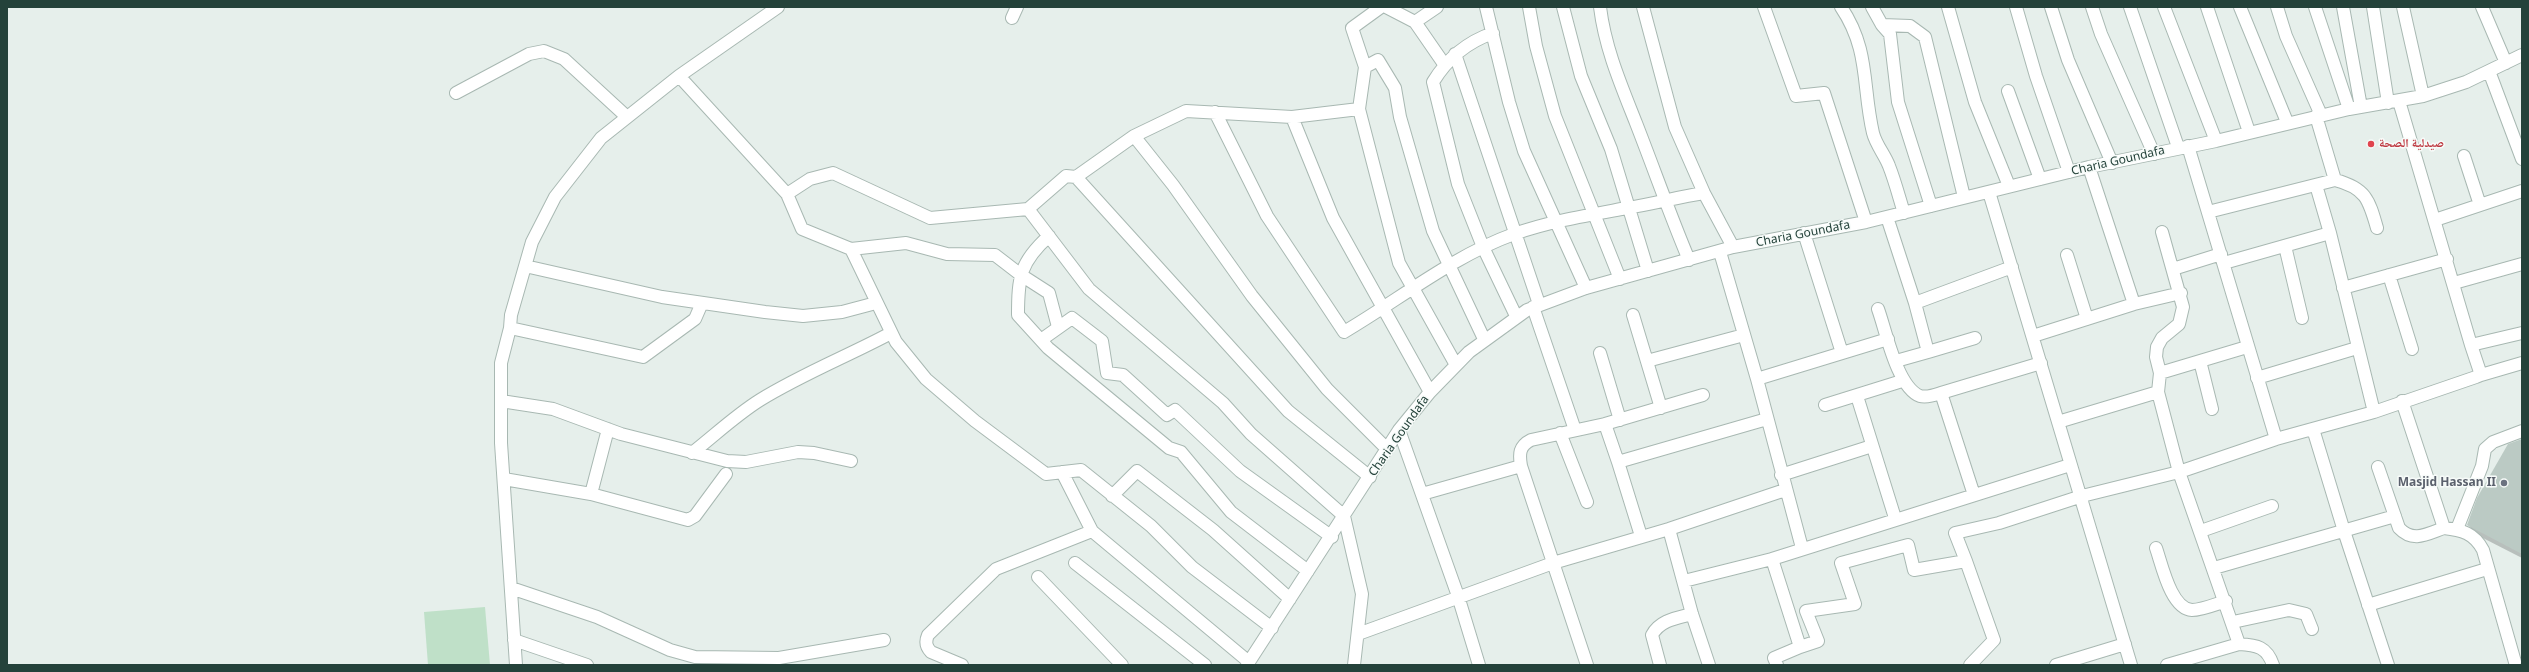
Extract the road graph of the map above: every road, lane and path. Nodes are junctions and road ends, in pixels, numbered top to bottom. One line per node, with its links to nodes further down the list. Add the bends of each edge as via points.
1 (778, 7): 36 (street)
2 (1381, 7): 34 (street, via 1352,28)
3 (1386, 7): 27 (street)
4 (1437, 7): 27 (street)
5 (1486, 7): 29 (street)
6 (1529, 7): 75 (street, via 1536,46 1555,116)
7 (1563, 7): 71 (street, via 1581,76 1611,149)
8 (1600, 7): 68 (street, via 1602,28 1616,74)
9 (1643, 7): 65 (street, via 1675,127)
10 (1764, 7): 79 (street, via 1796,96 1824,93)
11 (1841, 7): 74 (street, via 1852,23 1864,58 1867,103 1874,135 1889,166)
12 (1872, 7): 28 (street)
13 (1948, 7): 62 (street, via 1975,102)
14 (2016, 7): 57 (street, via 2036,76)
15 (2051, 7): 55 (street, via 2068,60)
16 (2092, 7): 52 (street, via 2101,34)
17 (2130, 7): 51 (street)
18 (2164, 7): 50 (street)
19 (2207, 7): 48 (street)
20 (2240, 7): 47 (street)
21 (2277, 7): 44 (street)
22 (2315, 7): 41 (street)
23 (2343, 7): 41 (street)
24 (2373, 7): 40 (street)
25 (2403, 7): 39 (street)
26 (2482, 7): 32 (street)
27 (1415, 22): 33 (street)
28 (1882, 25): 67 (street, via 1910,26 1925,37); 70 (street, via 1890,34 1898,102)
29 (1493, 33): 30 (street, via 1477,39); 78 (street, via 1524,152)
30 (1455, 54): 33 (street); 84 (street)
31 (2522, 55): 32 (street, Charia Goundafa)
32 (2506, 63): 35 (street, Charia Goundafa)
33 (1444, 64): 87 (street, via 1433,82 1458,184)
34 (1365, 67): 42 (street); 97 (street, via 1378,60 1395,88 1400,117 1433,231)
35 (2489, 71): 39 (street, Charia Goundafa, via 2466,82); 54 (street)
36 (679, 76): 45 (street); 66 (street)
37 (2008, 91): 59 (street)
38 (456, 94): 45 (street, via 529,54 544,51 564,59)
39 (2423, 96): 40 (street, Charia Goundafa)
40 (2393, 102): 41 (street, Charia Goundafa); 77 (street)
41 (2355, 108): 44 (street, Charia Goundafa)
42 (1359, 109): 46 (street); 105 (street, via 1400,263)
43 (1215, 112): 46 (street); 49 (street, via 1186,111); 114 (street, via 1267,216 1344,332)
44 (2318, 116): 47 (street, Charia Goundafa); 60 (street)
45 (627, 117): 96 (street, via 601,138 555,197 532,242)
46 (1292, 117): 114 (street, via 1333,218)
47 (2287, 122): 48 (street, Charia Goundafa)
48 (2249, 132): 50 (street, Charia Goundafa)
49 (1134, 136): 58 (street); 171 (street, via 1174,185 1257,303 1327,389)
50 (2216, 141): 51 (street, Charia Goundafa)
51 (2183, 146): 52 (street, Charia Goundafa); 73 (street)
52 (2154, 154): 55 (street, Charia Goundafa)
53 (2464, 156): 69 (street)
54 (2522, 159)
55 (2112, 163): 56 (street, Charia Goundafa)
56 (2089, 167): 57 (street, Charia Goundafa); 112 (street)
57 (2069, 172): 59 (street, Charia Goundafa)
58 (1076, 177): 72 (street, via 1066,176); 182 (street, via 1288,411)
59 (2040, 179): 62 (street, Charia Goundafa)
60 (2335, 180): 61 (street); 80 (street, via 2346,183 2364,194)
61 (2316, 185): 73 (street); 83 (street)
62 (2009, 186): 64 (street, Charia Goundafa)
63 (2522, 191): 69 (street)
64 (1989, 192): 67 (street, Charia Goundafa); 98 (street)
65 (1704, 193): 68 (street); 88 (street)
66 (787, 194): 72 (street, via 810,179 833,173 930,218); 89 (street, via 802,229)
67 (1964, 197): 70 (street, Charia Goundafa)
68 (1664, 200): 71 (street); 94 (street)
69 (2480, 205): 77 (street)
70 (1931, 206): 74 (street, Charia Goundafa)
71 (1629, 208): 75 (street); 100 (street)
72 (1028, 209): 85 (street)
73 (2208, 212): 92 (street)
74 (1904, 213): 76 (street, Charia Goundafa)
75 (1595, 214): 78 (street); 103 (street)
76 (1886, 217): 79 (street, Charia Goundafa); 111 (street)
77 (2435, 220): 93 (street)
78 (1556, 222): 84 (street); 106 (street)
79 (1866, 222): 82 (street, Charia Goundafa)
80 (2377, 228)
81 (2162, 232): 99 (street)
82 (1804, 233): 88 (street, Charia Goundafa); 136 (street)
83 (2330, 233): 86 (street); 107 (street)
84 (1514, 234): 87 (street); 113 (street)
85 (1049, 236): 101 (street, via 1030,252); 192 (street, via 1089,289 1223,403 1251,434)
86 (2285, 246): 92 (street); 118 (street)
87 (1483, 247): 97 (street); 117 (street)
88 (1733, 247): 90 (street, Charia Goundafa)
89 (851, 249): 101 (street, via 906,243 947,254 995,255); 110 (street)
90 (1720, 252): 94 (street, Charia Goundafa); 124 (street)
91 (2067, 255): 119 (street)
92 (2223, 259): 99 (street); 131 (street)
93 (2447, 259): 102 (street); 104 (street)
94 (1690, 260): 100 (street, Charia Goundafa)
95 (2522, 264): 104 (street)
96 (526, 266): 109 (street, via 655,296); 121 (street, via 511,315)
97 (1449, 267): 105 (street); 127 (street)
98 (2012, 267): 111 (street); 125 (street)
99 (2173, 269): 108 (street)
100 (1648, 271): 103 (street, Charia Goundafa)
101 (1021, 275): 120 (street, via 1049,292); 129 (street, via 1018,285 1018,315)
102 (2389, 275): 107 (street); 133 (street)
103 (1620, 279): 106 (street, Charia Goundafa)
104 (2454, 283): 130 (street)
105 (1413, 286): 114 (street); 142 (street)
106 (1586, 288): 113 (street, Charia Goundafa)
107 (2343, 288): 132 (street)
108 (2180, 293): 112 (street); 143 (street, via 2182,316 2179,324 2162,338 2157,347 2156,357)
109 (702, 303): 110 (street, via 803,316 842,312); 121 (street, via 695,319 643,358)
110 (876, 303): 122 (street)
111 (1915, 303): 134 (street)
112 (2134, 304): 119 (street)
113 (1536, 306): 117 (street, Charia Goundafa); 166 (street)
114 (1383, 309): 148 (street)
115 (1878, 309): 128 (street)
116 (1633, 315): 137 (street)
117 (1516, 316): 127 (street, Charia Goundafa)
118 (2302, 318)
119 (2087, 319): 125 (street)
120 (1058, 327): 129 (street); 202 (street, via 1072,318 1102,341 1107,372 1123,375 1167,414 1175,410 1240,471)
121 (510, 328): 153 (street, via 501,363)
122 (891, 333): 172 (street, via 844,358 812,371 761,400); 178 (street, via 926,379 975,421 1046,474)
123 (2522, 333): 130 (street)
124 (1744, 335): 137 (street); 146 (street)
125 (2032, 336): 140 (street)
126 (1975, 338): 134 (street)
127 (1484, 339): 142 (street, Charia Goundafa)
128 (1888, 339): 136 (street); 138 (street)
129 (1041, 340): 211 (street, via 1169,448 1181,452 1231,512)
130 (2471, 345): 144 (street)
131 (2247, 347): 139 (street); 145 (street)
132 (2357, 348): 145 (street); 158 (street)
133 (2412, 349)
134 (1928, 352): 138 (street)
135 (1600, 353): 160 (street)
136 (1842, 353): 146 (street)
137 (1647, 361): 156 (street)
138 (1896, 361): 147 (street)
139 (2200, 361): 143 (street); 157 (street)
140 (2041, 363): 150 (street); 161 (street)
141 (2522, 363): 144 (street)
142 (1456, 365): 148 (street, Charia Goundafa)
143 (2160, 373): 149 (street)
144 (2481, 375): 154 (street)
145 (2257, 378): 169 (street)
146 (1757, 379): 159 (street)
147 (1902, 381): 150 (street, via 1912,392 1921,396); 152 (street)
148 (1430, 392): 165 (street, Charia Goundafa)
149 (2158, 392): 161 (street); 179 (street)
150 (1941, 393): 187 (street)
151 (1703, 395): 156 (street)
152 (1857, 396): 155 (street); 170 (street)
153 (501, 401): 164 (street, via 553,409); 183 (street)
154 (2402, 401): 158 (street); 195 (street)
155 (1825, 405)
156 (1661, 408): 160 (street)
157 (2212, 409)
158 (2374, 412): 163 (street)
159 (1767, 419): 174 (street); 181 (street)
160 (1620, 420): 162 (street)
161 (2058, 422): 175 (street)
162 (1605, 424): 166 (street); 174 (street)
163 (2313, 428): 169 (street); 200 (street)
164 (608, 429): 172 (street); 185 (street)
165 (1399, 430): 171 (street, Charia Goundafa); 186 (street)
166 (1575, 430): 168 (street)
167 (2522, 431): 197 (street, via 2493,442 2485,449 2482,466)
168 (1560, 433): 176 (street, via 1525,443 1519,453); 190 (street)
169 (2276, 439): 179 (street)
170 (1872, 446): 181 (street); 194 (street)
171 (1387, 449): 182 (street, Charia Goundafa)
172 (692, 453): 173 (street, via 746,462 798,452)
173 (851, 461)
174 (1618, 462): 201 (street)
175 (2070, 465): 187 (street); 189 (street)
176 (1521, 466): 186 (street); 208 (street)
177 (2378, 467): 193 (street)
178 (1062, 472): 188 (street, via 1081,470); 198 (street)
179 (2179, 472): 189 (street); 199 (street)
180 (726, 474): 185 (street, via 695,516 688,520)
181 (1781, 474): 184 (street)
182 (1370, 477): 192 (street, Charia Goundafa)
183 (504, 479): 185 (street); 214 (street)
184 (1785, 490): 196 (street); 203 (street)
185 (591, 494)
186 (1422, 494): 215 (street)
187 (1974, 495): 194 (street)
188 (1112, 496): 216 (street, via 1137,472 1213,530); 221 (street, via 1151,526 1192,567)
189 (2082, 496): 206 (street, via 1999,523 1955,533); 226 (street)
190 (1587, 502)
191 (2272, 506): 199 (street)
192 (1344, 516): 202 (street, Charia Goundafa); 223 (street, via 1362,594)
193 (2395, 516): 195 (street, via 2399,528 2411,536 2420,537); 200 (street)
194 (1895, 518): 203 (street)
195 (2444, 528): 197 (street)
196 (1670, 529): 201 (street); 213 (street)
197 (2458, 529): 210 (street, via 2478,541)
198 (1092, 531): 229 (street, via 996,569 928,636 927,648); 231 (street)
199 (2200, 531): 209 (street)
200 (2344, 531): 209 (street); 218 (street)
201 (1641, 536): 208 (street)
202 (1332, 537): 211 (street, Charia Goundafa)
203 (1802, 548): 205 (street)
204 (2156, 548): 217 (street, via 2175,599 2182,607 2193,610)
205 (1772, 559): 213 (street); 228 (street)
206 (1966, 561): 228 (street, via 1914,570 1908,545 1841,563 1855,604 1806,611 1818,641); 243 (street, via 1994,640)
207 (1075, 563): 236 (street)
208 (1553, 563): 215 (street); 239 (street)
209 (2214, 568): 217 (street)
210 (2487, 569): 218 (street); 230 (street)
211 (1308, 571): 216 (street, Charia Goundafa)
212 (1038, 577): 235 (street)
213 (1684, 581): 219 (street)
214 (511, 588): 224 (street); 225 (street, via 596,617 670,650 695,657 778,658)
215 (1458, 596): 223 (street); 238 (street)
216 (1290, 599): 221 (street, Charia Goundafa)
217 (2226, 601): 220 (street)
218 (2368, 605): 248 (street)
219 (1692, 614): 240 (street, via 1663,623 1656,628 1652,635); 241 (street)
220 (2233, 622): 222 (street, via 2296,610 2306,614); 227 (street)
221 (1272, 628): 231 (street, Charia Goundafa)
222 (2312, 629)
223 (1358, 634): 237 (street)
224 (514, 640): 232 (street); 233 (street)
225 (884, 640)
226 (2125, 644): 244 (street); 245 (street)
227 (2239, 644): 246 (street); 247 (street, via 2255,645 2264,649)
228 (1800, 647): 242 (street, via 1774,658)
229 (945, 662): 234 (street)
230 (2514, 663)
231 (1248, 664)
232 (516, 665)
233 (587, 665)
234 (962, 665)
235 (1122, 665)
236 (1205, 665)
237 (1354, 665)
238 (1479, 665)
239 (1587, 665)
240 (1660, 665)
241 (1709, 665)
242 (1777, 665)
243 (1970, 665)
244 (2056, 665)
245 (2131, 665)
246 (2167, 665)
247 (2273, 665)
248 (2388, 665)

